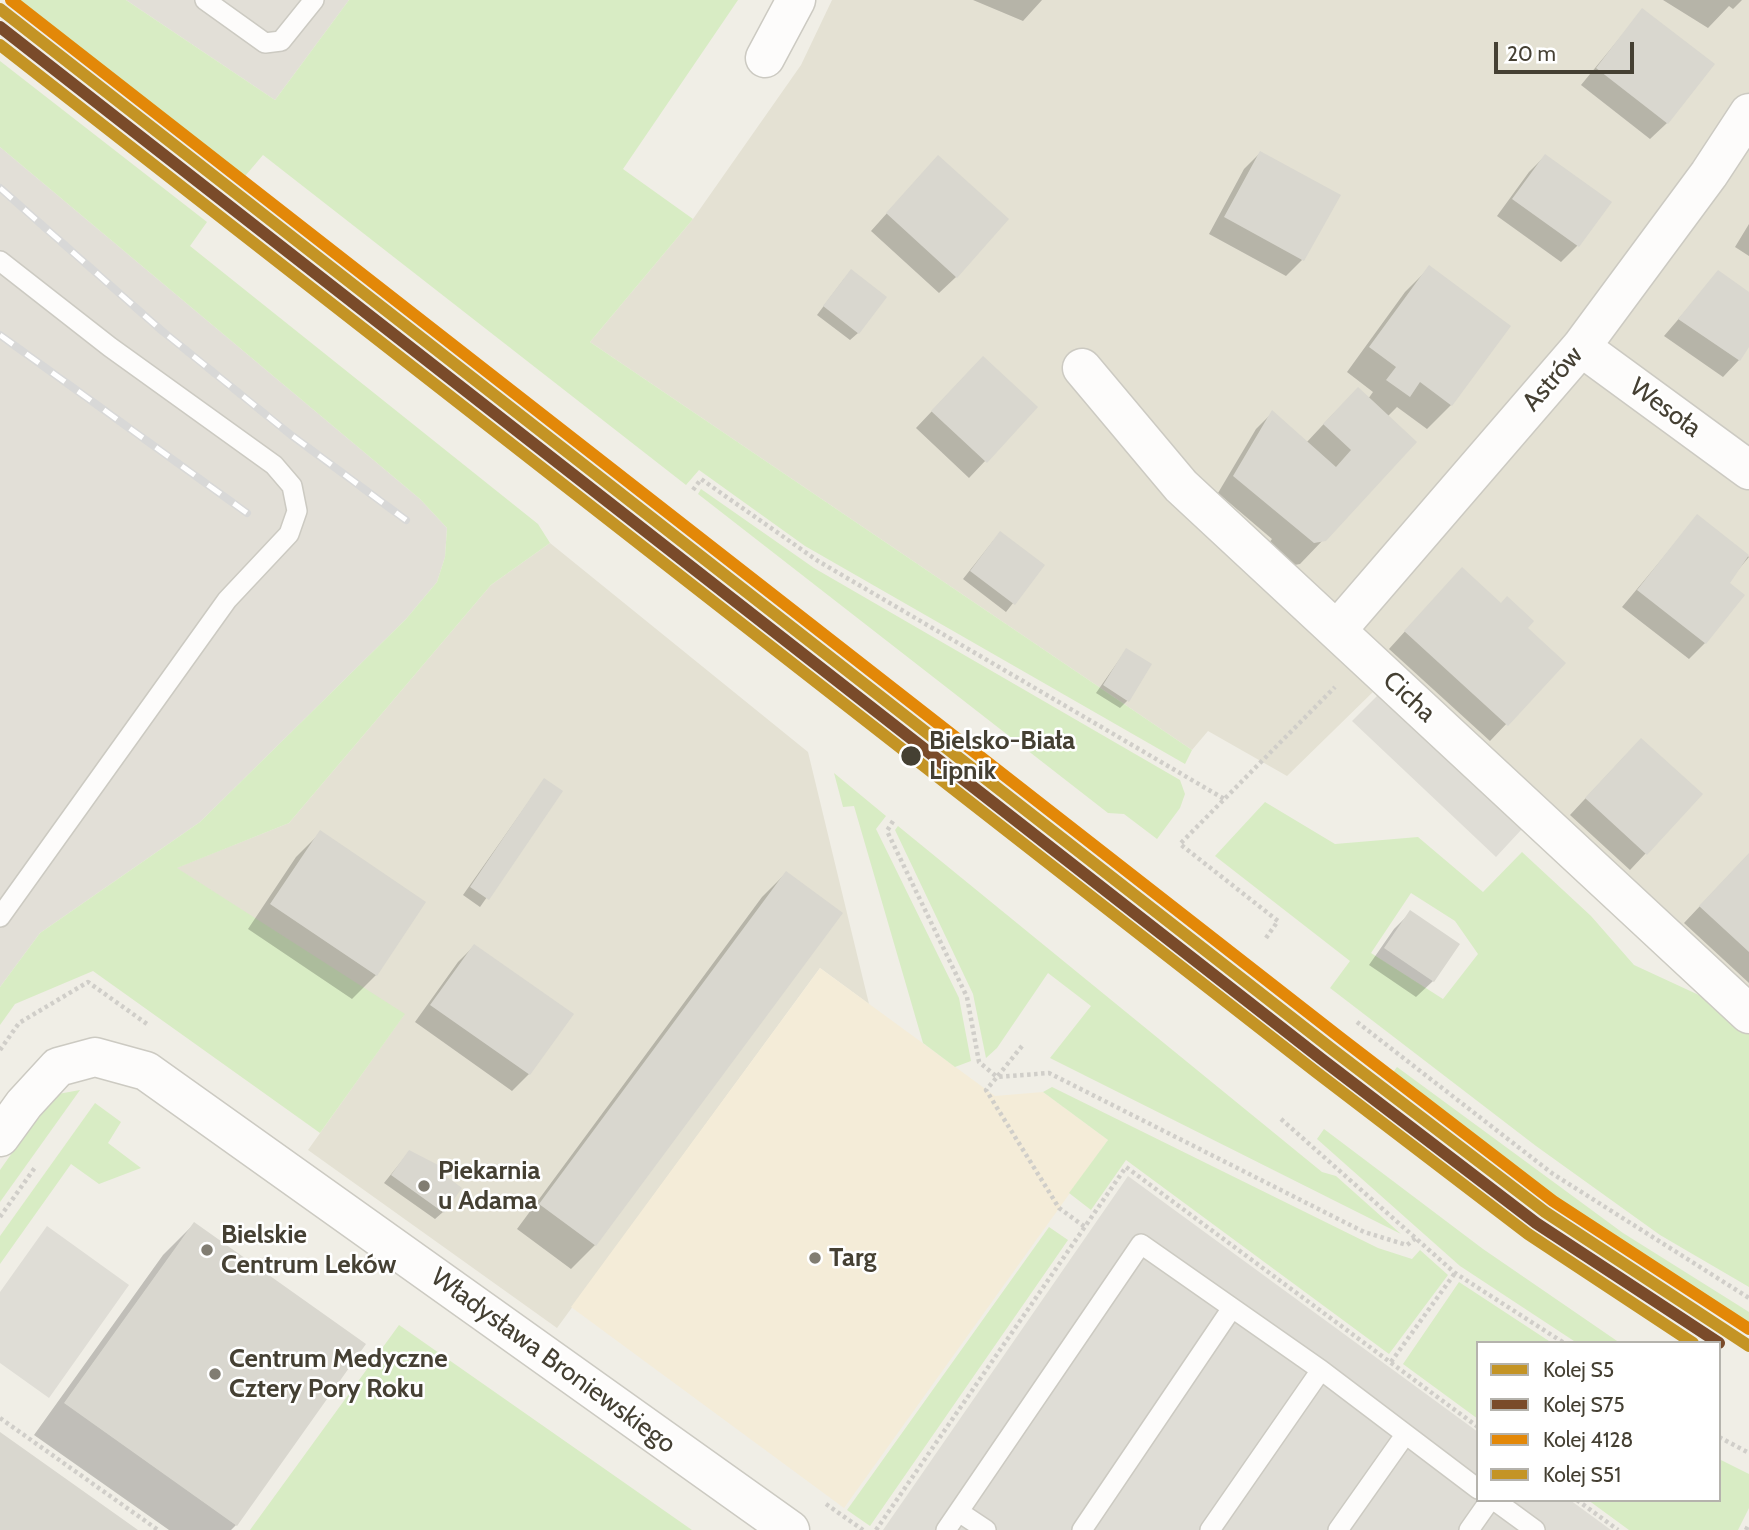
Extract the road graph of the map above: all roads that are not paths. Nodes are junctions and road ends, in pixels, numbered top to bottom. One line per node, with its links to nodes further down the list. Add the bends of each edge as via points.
1 (205, 0): 2 (lane, via 265,43 281,41)
2 (314, 0)
3 (796, 0): 4 (street)
4 (765, 58)
5 (1749, 113): 7 (street, Astrów)
6 (0, 261): 11 (lane, via 274,465 292,486 297,512 289,534 219,611)
7 (1581, 347): 9 (street, Wesoła); 10 (street, Astrów)
8 (1082, 368): 10 (street, Cicha, via 1181,486)
9 (1749, 470)
10 (1337, 630): 12 (street, Cicha)
11 (0, 917)
12 (1749, 1014)
13 (0, 1137): 21 (street, Władysława Broniewskiego, via 58,1067 95,1057 146,1071)
14 (1232, 1308): 15 (lane); 20 (lane, via 1141,1244); 24 (lane)
15 (1321, 1370): 16 (lane); 25 (lane)
16 (1405, 1435): 17 (lane); 26 (lane)
17 (1476, 1488)
18 (1490, 1502): 27 (lane)
19 (1495, 1502): 28 (lane)
20 (959, 1512): 22 (lane); 23 (lane)
21 (790, 1530)
22 (946, 1530)
23 (986, 1530)
24 (1082, 1530)
25 (1210, 1530)
26 (1338, 1530)
27 (1469, 1530)
28 (1535, 1530)

